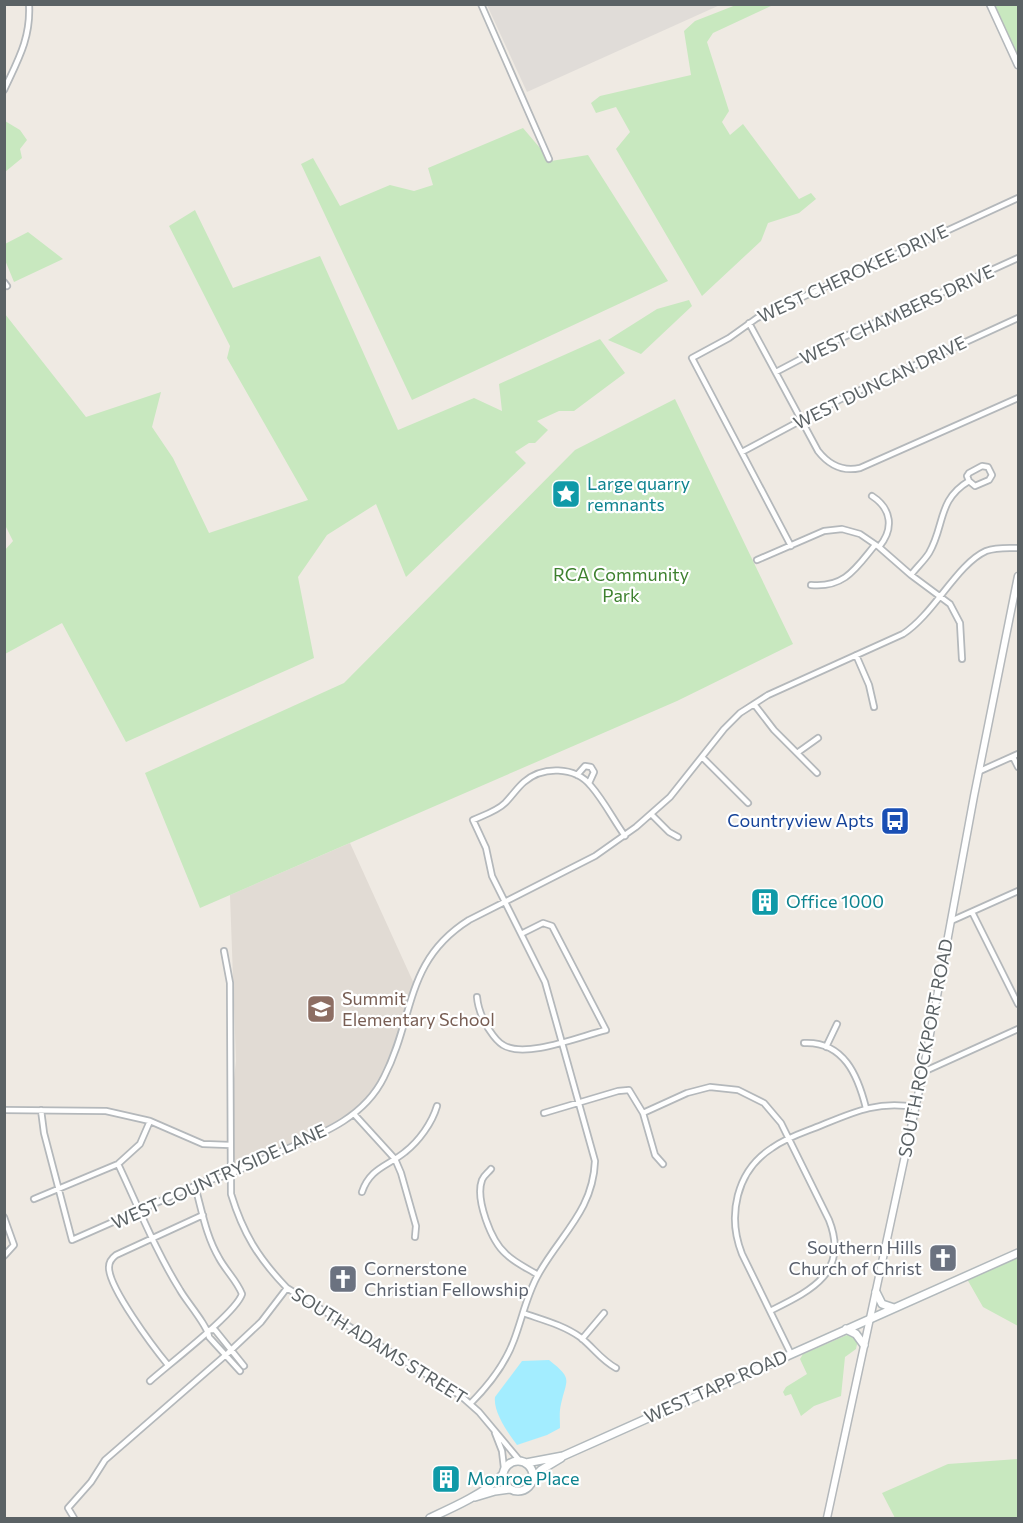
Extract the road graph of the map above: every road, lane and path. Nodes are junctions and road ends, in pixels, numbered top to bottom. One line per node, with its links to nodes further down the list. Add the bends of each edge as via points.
1 (29, 4): 5 (street, via 26,42)
2 (481, 4): 6 (street)
3 (990, 4): 4 (street)
4 (1018, 65)
5 (4, 90)
6 (549, 159)
7 (1018, 198): 10 (street, WEST CHEROKEE DRIVE)
8 (1018, 258): 11 (street, WEST CHAMBERS DRIVE)
9 (1018, 318): 13 (street, WEST DUNCAN DRIVE)
10 (749, 322): 11 (street); 14 (street, WEST CHEROKEE DRIVE, via 692,358)
11 (776, 372): 13 (street)
12 (1018, 398): 13 (street, via 854,469 825,461)
13 (801, 420): 14 (street, WEST DUNCAN DRIVE)
14 (742, 452): 17 (street)
15 (969, 481): 15 (street, via 977,486 992,475 988,467 982,466 969,473); 21 (street, via 948,500 929,552)
16 (872, 496): 18 (street, via 883,504 889,519 888,533)
17 (791, 546): 18 (street, via 837,529 854,532); 20 (street)
18 (877, 546): 21 (street); 23 (street, via 840,582)
19 (1018, 548): 24 (street, WEST COUNTRYSIDE LANE, via 997,548 977,556)
20 (758, 560)
21 (911, 575): 24 (street)
22 (1018, 576): 34 (street, SOUTH ROCKPORT ROAD)
23 (811, 585)
24 (940, 597): 25 (street, WEST COUNTRYSIDE LANE, via 911,629); 26 (street, via 959,618)
25 (856, 655): 27 (street, WEST COUNTRYSIDE LANE); 28 (street)
26 (962, 659)
27 (754, 704): 30 (street); 32 (street, WEST COUNTRYSIDE LANE, via 724,729)
28 (874, 707)
29 (818, 738): 30 (street)
30 (797, 753): 35 (street)
31 (1016, 755): 33 (street); 34 (street)
32 (702, 757): 38 (street); 39 (street, WEST COUNTRYSIDE LANE)
33 (1018, 768)
34 (980, 771): 45 (street, SOUTH ROCKPORT ROAD)
35 (817, 772)
36 (577, 775): 37 (street); 37 (street, via 585,766 591,767 594,776); 43 (street, via 562,770 536,774 500,807 473,820 486,848 490,872)
37 (589, 783): 40 (street)
38 (748, 803)
39 (652, 815): 40 (street, WEST COUNTRYSIDE LANE); 41 (street)
40 (625, 836): 43 (street, WEST COUNTRYSIDE LANE, via 595,856)
41 (678, 837)
42 (1018, 891): 44 (street)
43 (505, 902): 46 (street); 64 (street, WEST COUNTRYSIDE LANE, via 460,925 428,959 383,1079)
44 (972, 912): 45 (street); 49 (street)
45 (951, 921): 55 (street, SOUTH ROCKPORT ROAD)
46 (521, 934): 52 (street, via 545,982); 52 (street, via 543,923 552,926 606,1030)
47 (224, 951): 67 (street, SOUTH ADAMS STREET, via 230,983)
48 (477, 998): 52 (street, via 484,1021 504,1046 524,1050)
49 (1018, 1004)
50 (837, 1024): 54 (street)
51 (1018, 1029): 55 (street)
52 (563, 1041): 56 (street)
53 (804, 1043): 54 (street)
54 (826, 1047): 59 (street, via 854,1072)
55 (923, 1072): 58 (street, SOUTH ROCKPORT ROAD)
56 (579, 1104): 62 (street); 63 (street, via 629,1090); 84 (street, via 595,1161 595,1177 588,1198)
57 (437, 1106): 68 (street, via 433,1119 413,1145)
58 (915, 1107): 59 (street, via 892,1104); 86 (street, SOUTH ROCKPORT ROAD)
59 (866, 1108): 66 (street)
60 (4, 1110): 61 (street)
61 (41, 1110): 65 (street, via 106,1111); 74 (street)
62 (544, 1113)
63 (643, 1113): 66 (street, via 710,1087 738,1090 764,1103); 70 (street, via 655,1155)
64 (354, 1114): 68 (street); 72 (street, WEST COUNTRYSIDE LANE)
65 (150, 1121): 67 (street, via 202,1144); 69 (street, via 140,1144)
66 (789, 1138): 88 (street, via 768,1150 752,1166 735,1206 739,1246); 88 (street, via 832,1227 834,1251 830,1267 815,1287)
67 (230, 1145): 72 (street, SOUTH ADAMS STREET)
68 (395, 1159): 75 (street, via 368,1177); 80 (street, via 416,1226)
69 (118, 1164): 74 (street); 77 (street)
70 (663, 1164)
71 (491, 1169): 84 (street, via 483,1177 481,1187 491,1235 505,1254)
72 (230, 1175): 73 (street, WEST COUNTRYSIDE LANE); 85 (street, SOUTH ADAMS STREET, via 236,1211 252,1246)
73 (195, 1186): 77 (street, WEST COUNTRYSIDE LANE); 78 (street)
74 (59, 1190): 76 (street); 77 (street, WEST COUNTRYSIDE LANE, via 72,1240)
75 (362, 1192)
76 (34, 1199)
77 (141, 1211): 81 (street)
78 (203, 1215): 81 (street); 93 (street, via 218,1257 242,1294 240,1301)
79 (4, 1217): 83 (street, via 14,1245)
80 (415, 1237)
81 (153, 1238): 93 (street, via 189,1306); 99 (street, via 116,1255 109,1271 141,1331)
82 (1018, 1253): 87 (main road, WEST TAPP ROAD)
83 (4, 1256)
84 (538, 1275): 89 (street)
85 (286, 1288): 96 (street, via 261,1322); 104 (street, SOUTH ADAMS STREET, via 452,1389)
86 (876, 1292): 87 (main road, via 882,1304); 91 (street, SOUTH ROCKPORT ROAD)
87 (894, 1308): 91 (main road, WEST TAPP ROAD)
88 (770, 1311): 97 (street)
89 (523, 1313): 94 (street, via 564,1327); 104 (street, via 504,1362)
90 (604, 1313): 94 (street)
91 (870, 1319): 92 (main road, WEST TAPP ROAD); 95 (street, SOUTH ROCKPORT ROAD)
92 (846, 1329): 95 (main road); 97 (main road, WEST TAPP ROAD)
93 (209, 1330): 96 (street, via 215,1330); 98 (street, via 209,1337); 99 (street)
94 (582, 1339): 101 (street, via 604,1362)
95 (864, 1345): 114 (street, SOUTH ROCKPORT ROAD)
96 (231, 1351): 98 (street); 100 (street)
97 (791, 1354): 106 (main road, WEST TAPP ROAD)
98 (225, 1356): 102 (street); 112 (street, via 105,1460 68,1508)
99 (168, 1365): 103 (street)
100 (244, 1366)
101 (616, 1368)
102 (240, 1371)
103 (150, 1381)
104 (470, 1404): 105 (street, SOUTH ADAMS STREET)
105 (493, 1427): 107 (street, SOUTH ADAMS STREET); 108 (street, SOUTH ADAMS STREET, via 502,1451)
106 (563, 1456): 107 (main road, WEST TAPP ROAD); 109 (main road, WEST TAPP ROAD)
107 (523, 1462): 108 (main road, WEST TAPP ROAD, via 511,1462); 109 (main road, via 532,1469)
108 (503, 1472): 110 (main road, via 504,1483); 111 (main road, WEST TAPP ROAD, via 494,1483)
109 (533, 1478): 110 (main road, WEST TAPP ROAD, via 525,1490)
110 (510, 1489): 111 (main road, WEST TAPP ROAD)
111 (469, 1499): 113 (main road, WEST TAPP ROAD)
112 (74, 1518)
113 (430, 1518)
114 (827, 1518)

